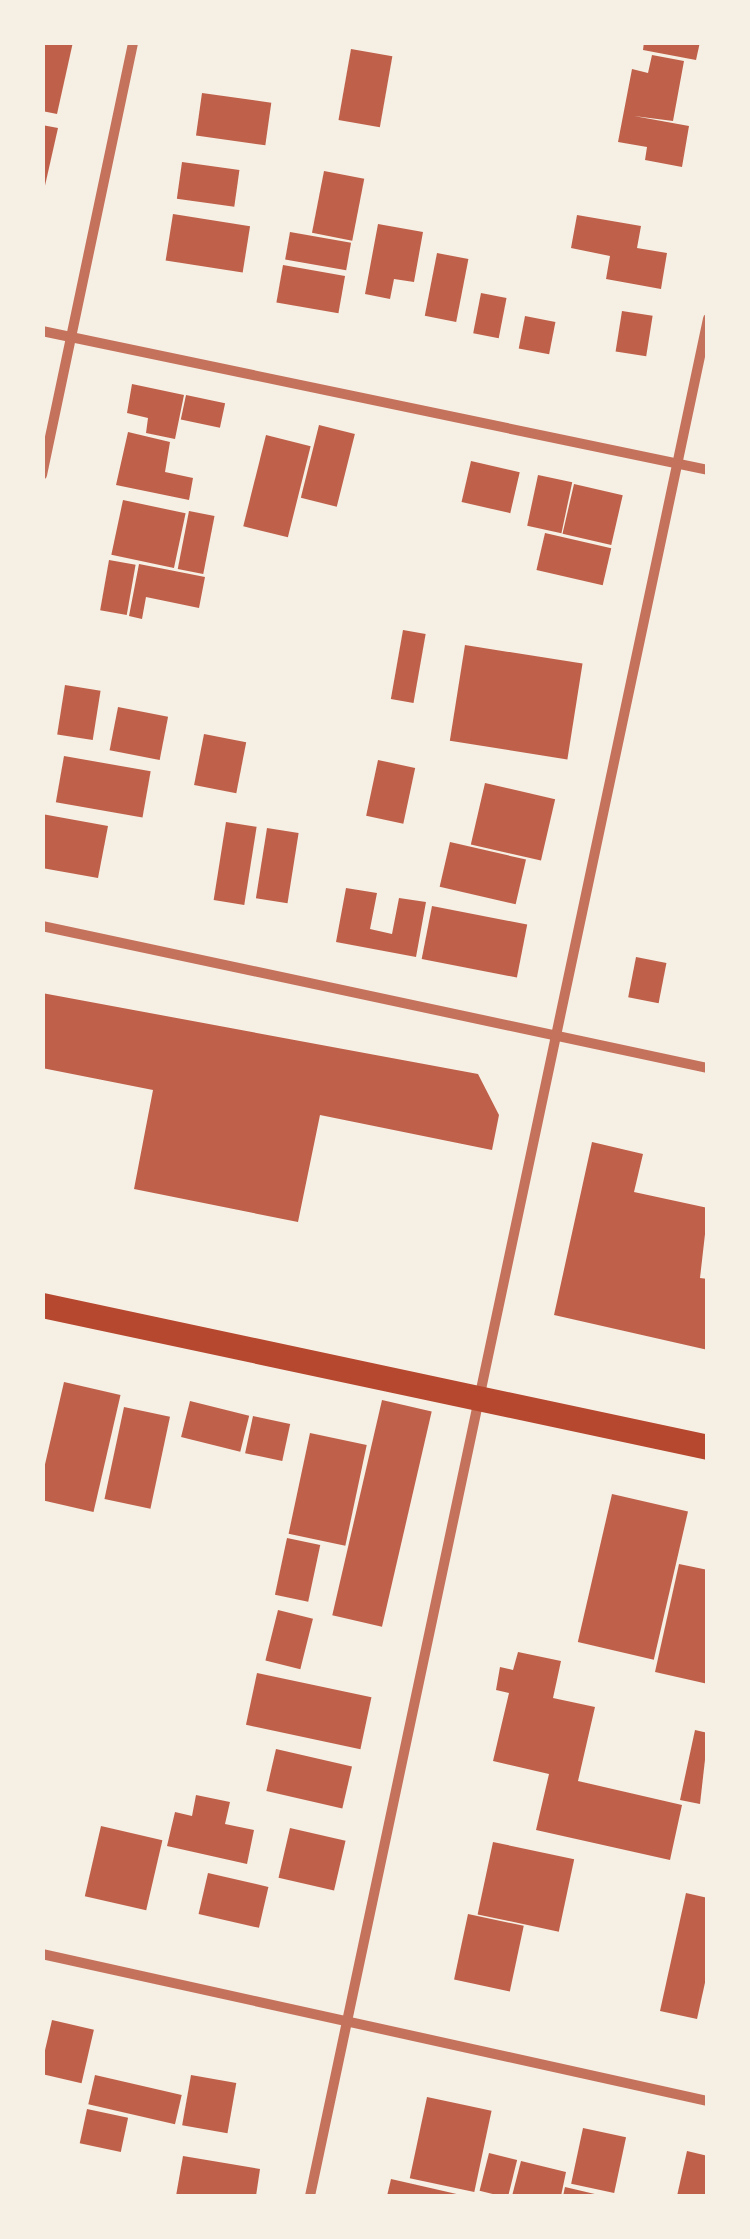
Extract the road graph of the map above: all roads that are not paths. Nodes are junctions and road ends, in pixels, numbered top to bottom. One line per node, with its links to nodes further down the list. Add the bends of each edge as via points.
1 (133, 42): 4 (street)
2 (708, 319): 5 (street)
3 (42, 331): 4 (street)
4 (71, 337): 5 (street); 7 (street)
5 (677, 464): 6 (street); 9 (street)
6 (708, 470)
7 (42, 475)
8 (42, 926): 9 (street)
9 (555, 1036): 10 (street); 12 (street)
10 (708, 1068)
11 (42, 1305): 12 (main road)
12 (478, 1398): 13 (main road); 15 (street)
13 (708, 1447)
14 (42, 1954): 15 (street)
15 (349, 2023): 16 (street); 17 (street)
16 (708, 2101)
17 (310, 2196)

